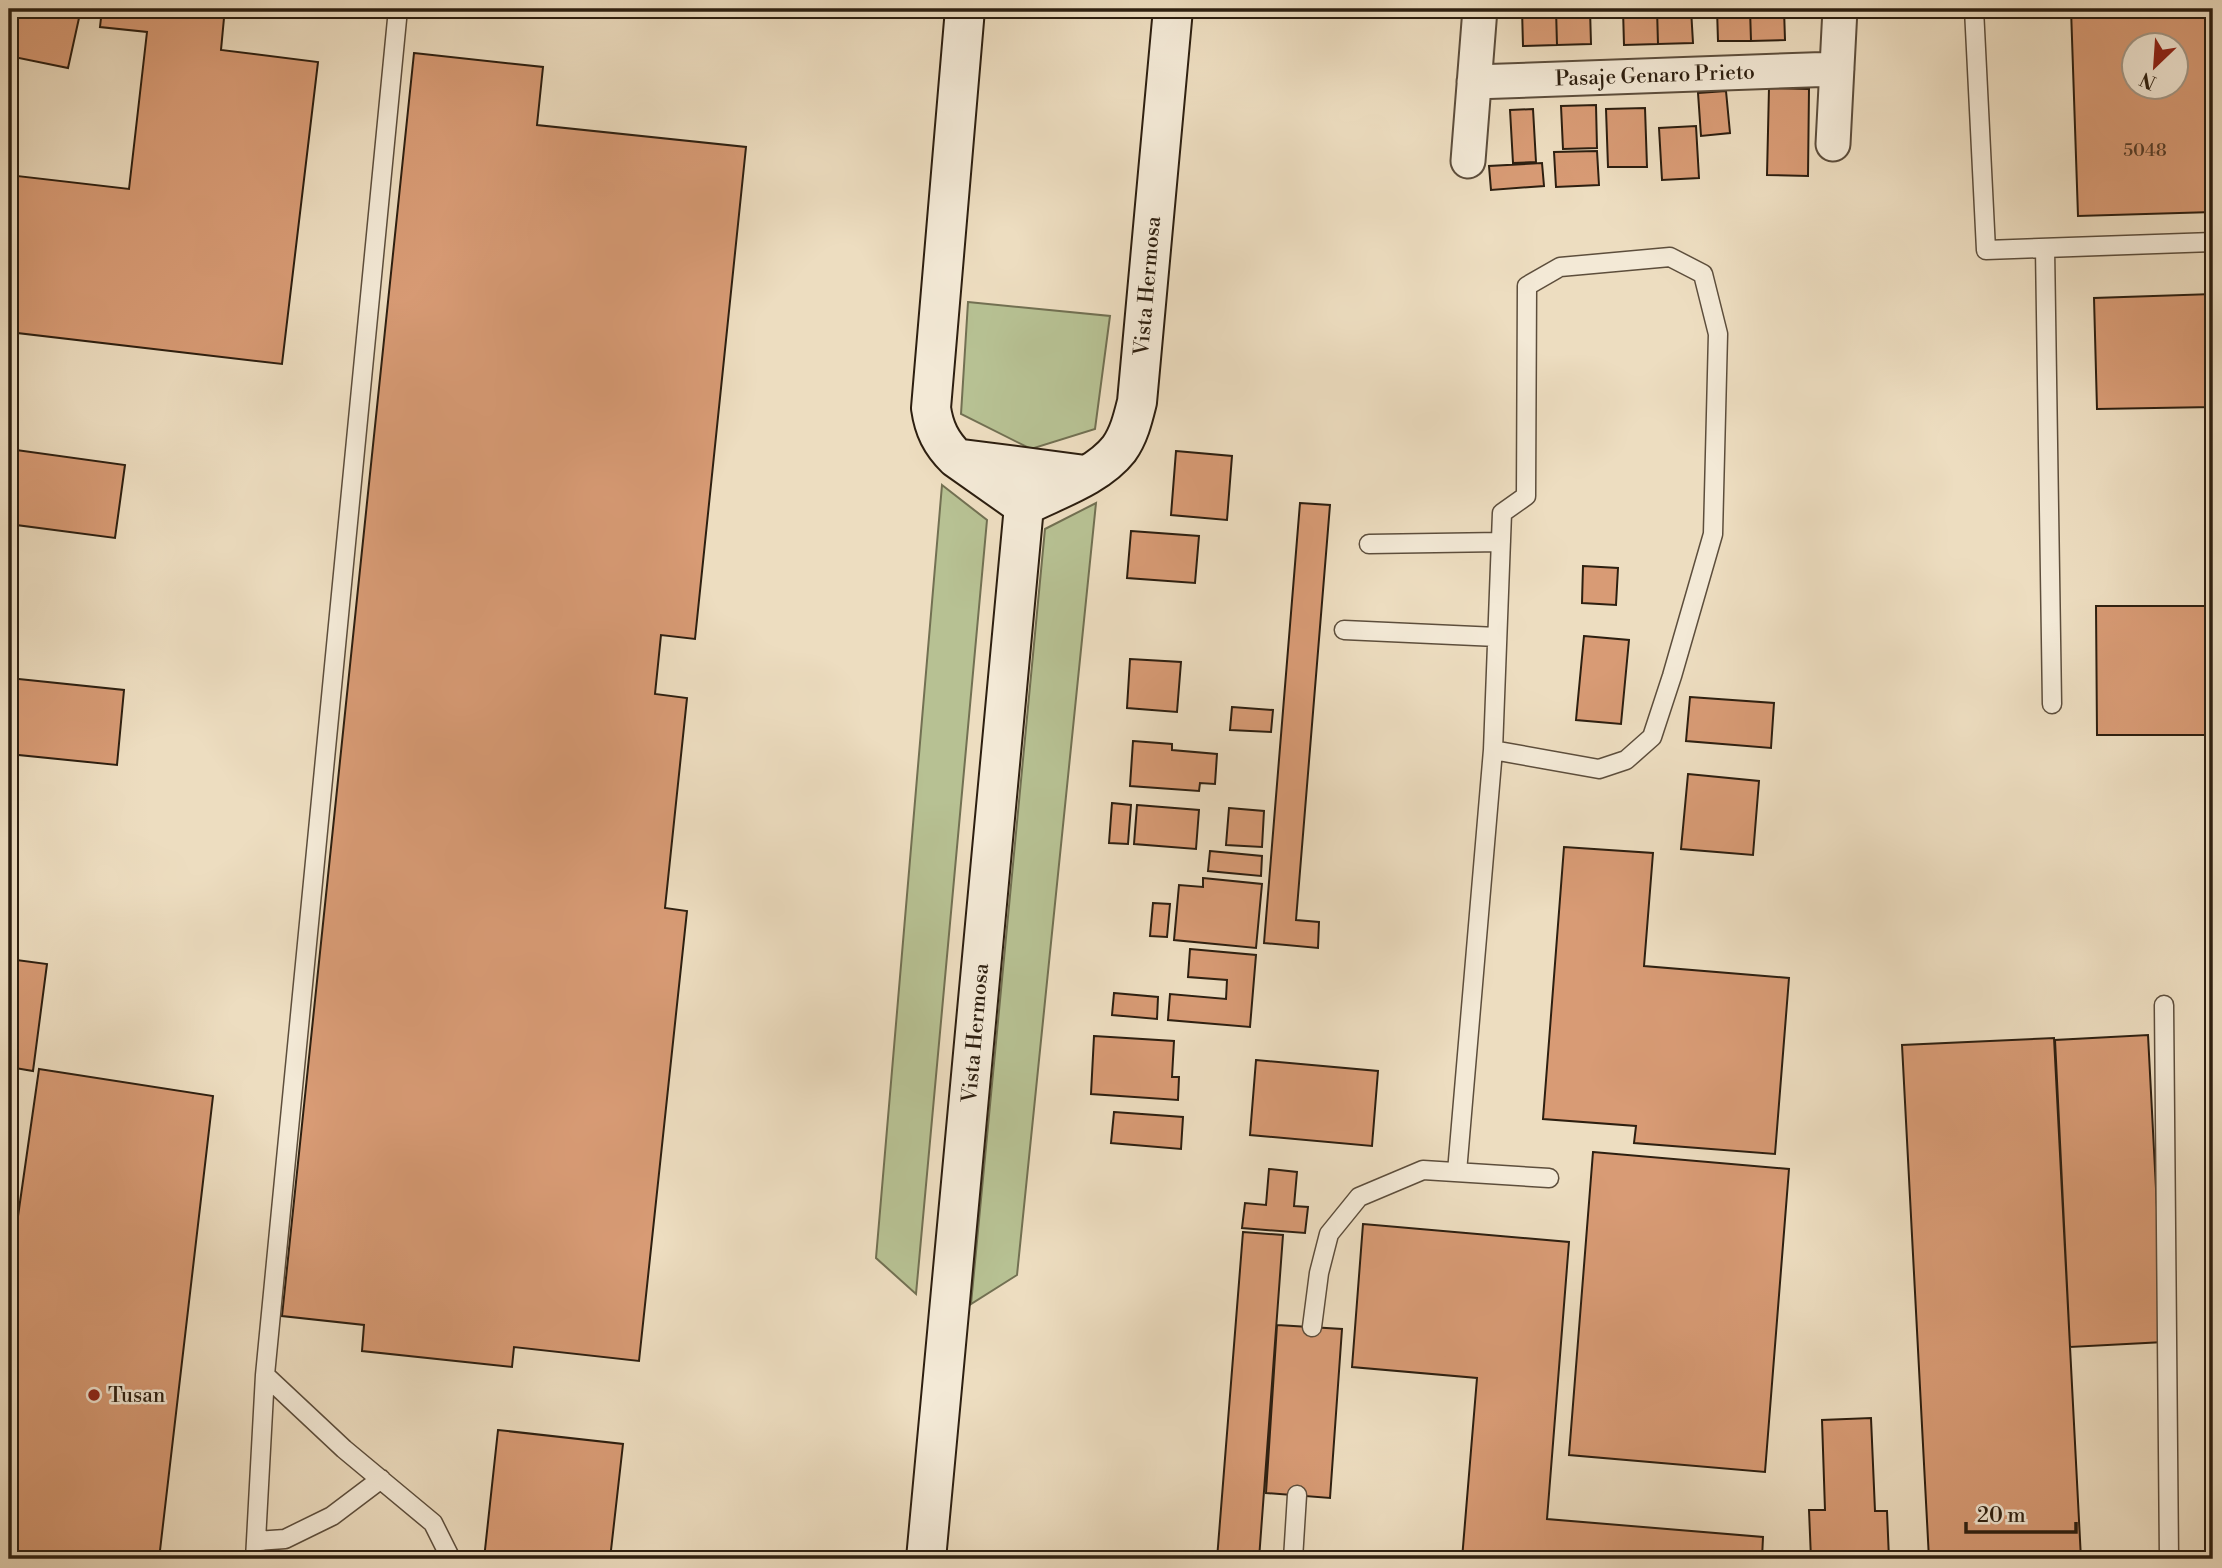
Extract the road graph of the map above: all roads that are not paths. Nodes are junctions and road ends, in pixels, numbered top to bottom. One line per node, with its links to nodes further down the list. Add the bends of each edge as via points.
1 (398, 9): 26 (lane)
2 (965, 9): 13 (street, via 931,408 939,438)
3 (1173, 9): 14 (street, Vista Hermosa, via 1137,402 1120,448)
4 (1480, 9): 8 (street)
5 (1840, 9): 7 (street)
6 (1974, 9): 12 (lane, via 1986,250)
7 (1837, 69): 8 (street, Pasaje Genaro Prieto); 9 (street)
8 (1474, 82): 10 (street)
9 (1833, 144)
10 (1468, 162)
11 (2213, 242): 12 (lane)
12 (2045, 248): 20 (lane)
13 (956, 458): 14 (street); 15 (street)
14 (1085, 475): 15 (street, Vista Hermosa)
15 (1024, 506): 31 (street, Vista Hermosa)
16 (1501, 542): 17 (lane); 19 (lane); 21 (lane, via 1502,513 1526,496 1527,286 1560,267 1670,257 1703,274 1718,334 1713,534 1652,737 1626,760 1599,769)
17 (1369, 544)
18 (1344, 630): 19 (lane)
19 (1497, 637): 21 (lane)
20 (2052, 704)
21 (1493, 750): 23 (lane)
22 (2164, 1005): 33 (lane)
23 (1457, 1172): 24 (lane); 25 (lane, via 1423,1170 1359,1197 1329,1234)
24 (1549, 1178)
25 (1312, 1327)
26 (265, 1375): 27 (lane); 29 (lane)
27 (381, 1479): 29 (lane, via 332,1517); 30 (lane, via 433,1523)
28 (1297, 1495): 32 (lane)
29 (255, 1550)
30 (451, 1559)
31 (926, 1559)
32 (1293, 1559)
33 (2169, 1559)

